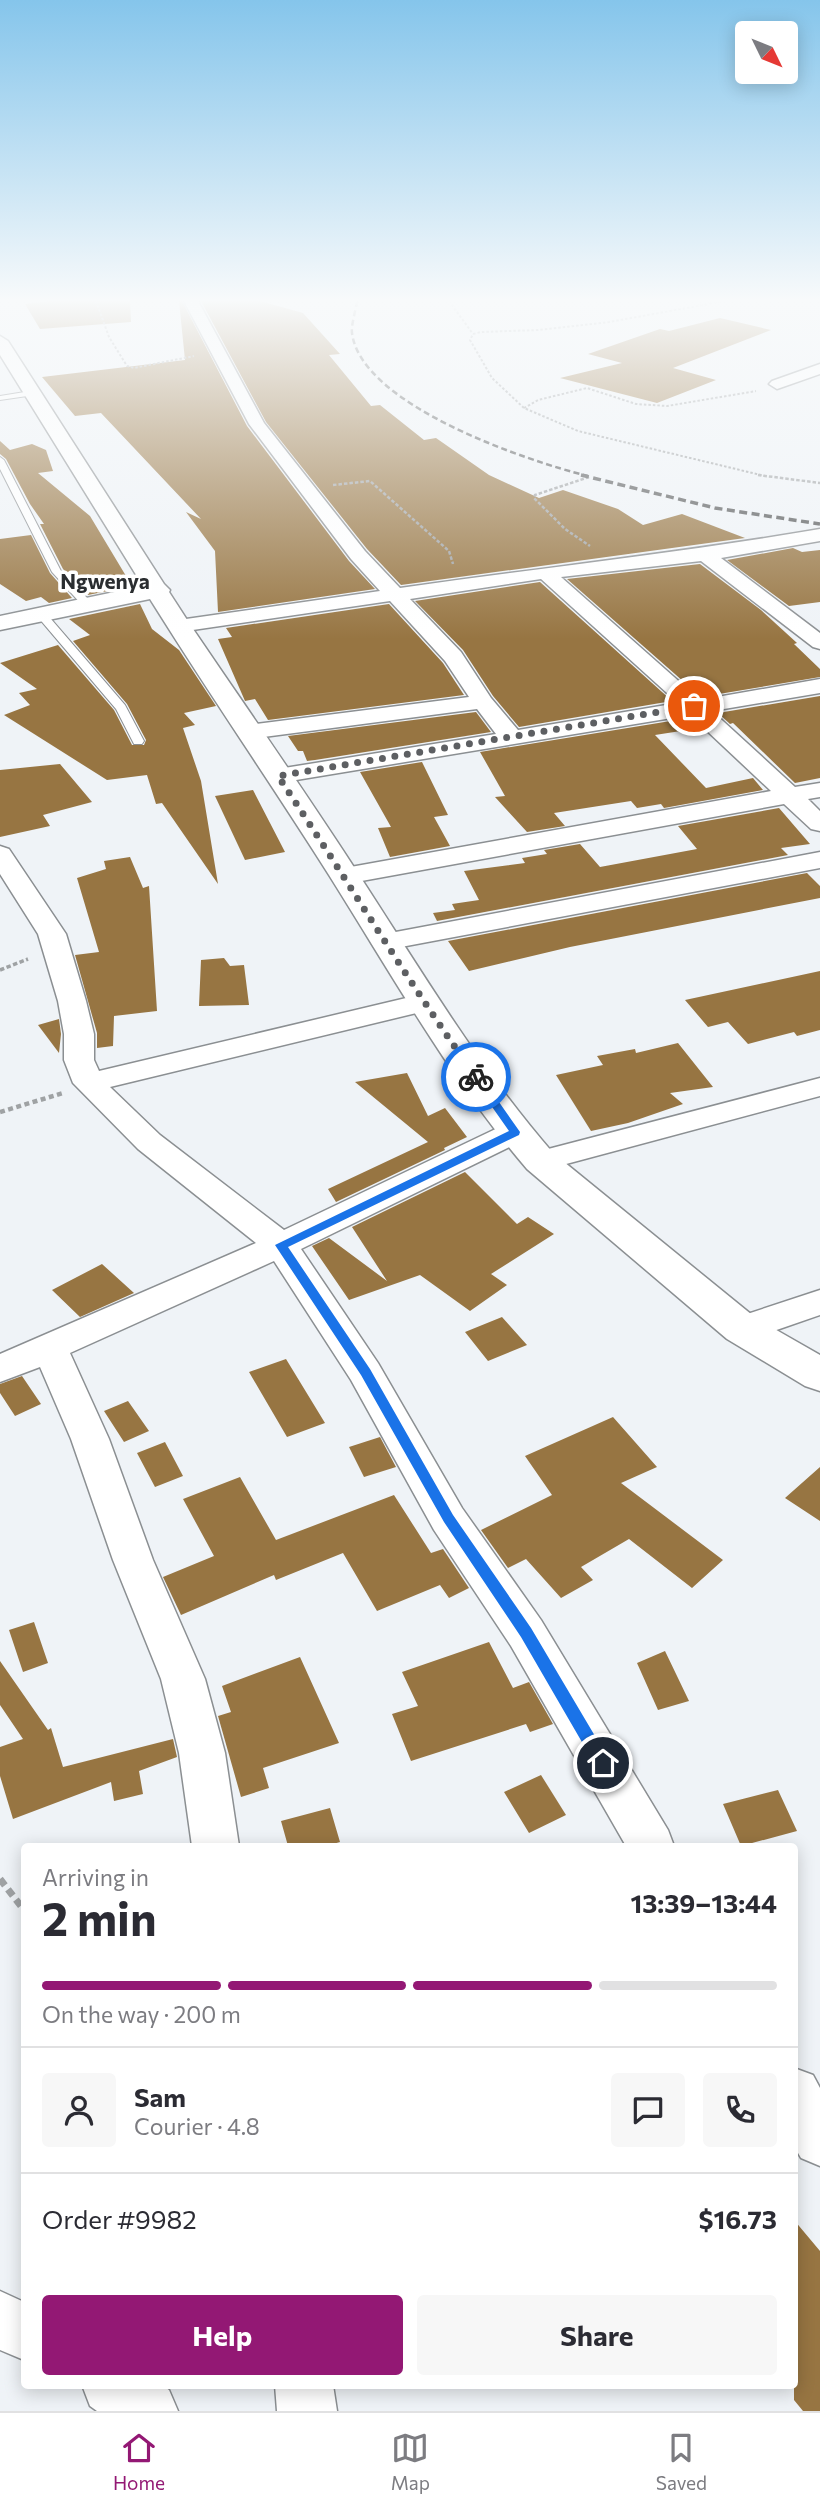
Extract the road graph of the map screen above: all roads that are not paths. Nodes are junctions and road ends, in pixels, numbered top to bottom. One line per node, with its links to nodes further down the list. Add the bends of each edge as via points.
1 (44, 414): 7 (street)
2 (251, 414): 8 (street)
3 (0, 460): 9 (lane, via 57,572)
4 (820, 535): 5 (street)
5 (705, 555): 6 (street); 13 (street)
6 (545, 573): 8 (street); 16 (street)
7 (159, 590): 9 (street); 12 (street)
8 (394, 595): 12 (street); 15 (street, via 453,657)
9 (87, 604): 10 (street)
10 (41, 614): 11 (street); 19 (lane, via 121,708)
11 (0, 623)
12 (179, 626): 17 (street)
13 (820, 643)
14 (820, 686): 16 (street)
15 (483, 702): 17 (street); 18 (street)
16 (694, 706): 18 (street); 22 (street)
17 (249, 732): 20 (street)
18 (512, 738): 20 (street)
19 (138, 741)
20 (278, 776): 26 (street)
21 (820, 790): 22 (street)
22 (790, 796): 23 (street); 26 (street)
23 (820, 824)
24 (0, 854): 29 (street, via 52,934 72,1000 79,1060)
25 (820, 860): 27 (street)
26 (345, 876): 27 (street)
27 (385, 942): 28 (street)
28 (423, 1003): 29 (street); 31 (street)
29 (88, 1083): 33 (street, via 149,1142)
30 (820, 1087): 32 (street)
31 (515, 1132): 32 (street); 33 (street)
32 (540, 1161): 35 (street)
33 (281, 1245): 36 (street); 40 (street, via 365,1372 448,1518 526,1633)
34 (820, 1302): 35 (street)
35 (742, 1329): 38 (street)
36 (49, 1346): 37 (street); 39 (street, via 183,1679 202,1753)
37 (0, 1368)
38 (820, 1375)
39 (215, 1843)
40 (649, 1843)
41 (798, 2101): 42 (street)
42 (820, 2138)
43 (0, 2320): 44 (street)
44 (21, 2330)
45 (117, 2389): 47 (street)
46 (304, 2389): 48 (street)
47 (148, 2411)
48 (307, 2411)

